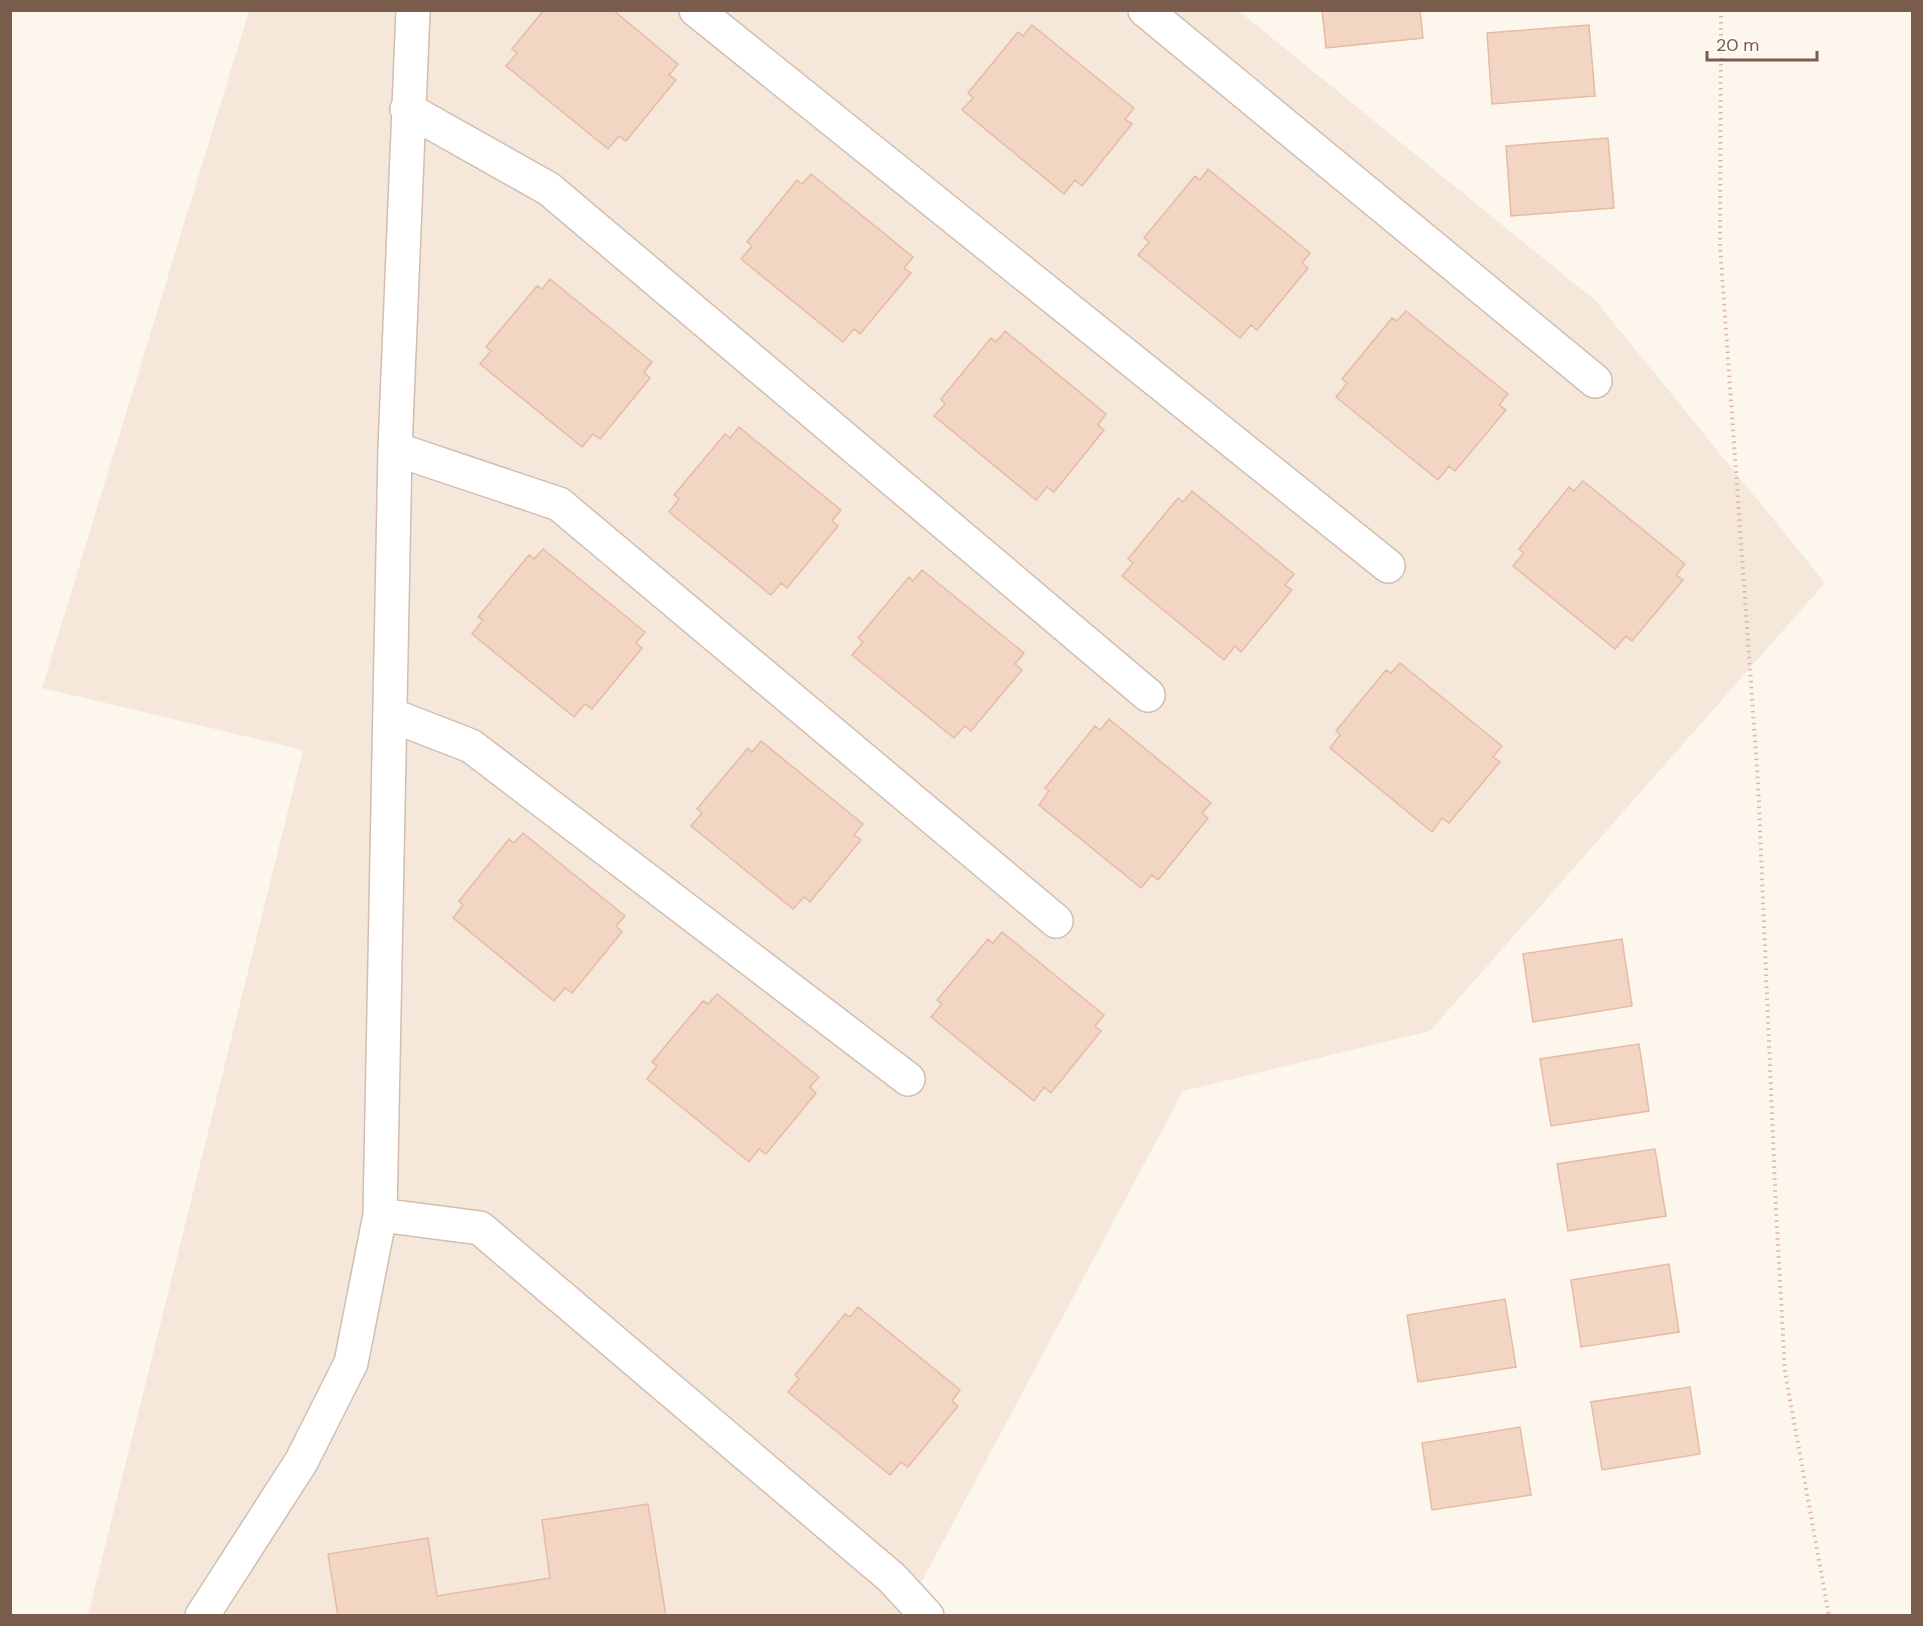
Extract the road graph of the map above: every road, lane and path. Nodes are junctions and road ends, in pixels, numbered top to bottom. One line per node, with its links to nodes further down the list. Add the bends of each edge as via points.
1 (413, 10): 5 (street)
2 (696, 10): 8 (street)
3 (1145, 10): 6 (street)
4 (1721, 10): 16 (path, via 1720,246 1758,782 1785,1372)
5 (407, 109): 7 (street); 9 (street, via 549,189)
6 (1595, 381)
7 (395, 449): 10 (street); 11 (street, via 559,504)
8 (1388, 566)
9 (1148, 695)
10 (391, 715): 12 (street, via 471,746); 13 (street)
11 (1056, 921)
12 (908, 1079)
13 (380, 1215): 14 (street, via 351,1363 301,1462); 15 (street, via 480,1228 892,1578)
14 (202, 1616)
15 (927, 1616)
16 (1829, 1616)

